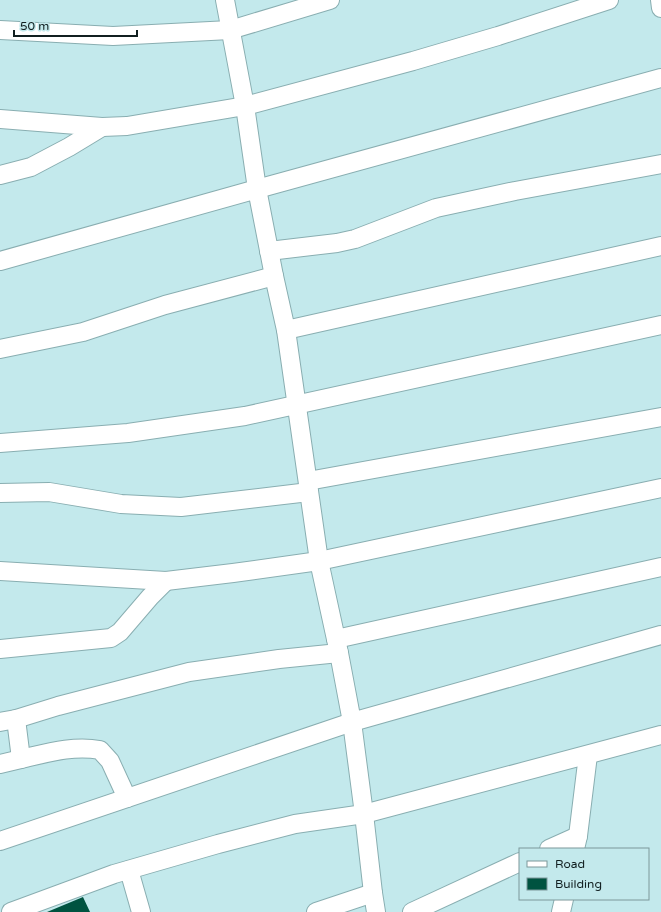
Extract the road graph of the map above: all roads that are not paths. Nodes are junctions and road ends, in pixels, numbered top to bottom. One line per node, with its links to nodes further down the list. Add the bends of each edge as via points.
1 (225, 0): 7 (street)
2 (330, 0): 7 (street)
3 (609, 0): 9 (street, via 420,59)
4 (660, 0): 5 (street)
5 (661, 8)
6 (0, 30): 7 (street, via 113,36)
7 (230, 30): 9 (street)
8 (661, 78): 14 (street)
9 (244, 106): 11 (street, via 127,126); 14 (street)
10 (0, 119): 11 (street)
11 (102, 127): 13 (street, via 31,167)
12 (661, 164): 16 (street, via 436,208 355,239 337,243)
13 (0, 176)
14 (257, 189): 16 (street); 17 (street)
15 (661, 246): 20 (street)
16 (269, 251): 18 (street)
17 (0, 261)
18 (274, 276): 20 (street); 21 (street, via 165,305 83,332)
19 (661, 325): 22 (street)
20 (286, 330): 22 (street)
21 (0, 349)
22 (297, 405): 24 (street, via 245,416 128,433); 25 (street)
23 (661, 417): 25 (street)
24 (0, 443)
25 (308, 486): 27 (street, via 181,508 121,504 50,492); 28 (street)
26 (661, 488): 28 (street)
27 (0, 493)
28 (319, 561): 31 (street); 33 (street)
29 (661, 567): 33 (street)
30 (0, 571): 31 (street)
31 (166, 581): 34 (street, via 120,632 111,638)
32 (661, 635): 36 (street)
33 (338, 646): 35 (street, via 279,659 189,672); 36 (street)
34 (0, 649)
35 (8, 720): 39 (street)
36 (352, 722): 41 (street); 42 (street)
37 (661, 735): 38 (street)
38 (588, 755): 42 (street); 44 (street)
39 (21, 759): 40 (street); 41 (street, via 58,750 100,750 110,761)
40 (0, 764)
41 (128, 798): 43 (street)
42 (364, 814): 47 (street, via 295,824); 48 (street)
43 (0, 841)
44 (576, 842): 45 (street)
45 (552, 848)
46 (519, 862): 54 (street)
47 (128, 870): 50 (street); 51 (street)
48 (373, 893): 52 (street); 53 (street)
49 (564, 900): 55 (street)
50 (11, 912)
51 (141, 912)
52 (316, 912)
53 (376, 912)
54 (412, 912)
55 (561, 912)

